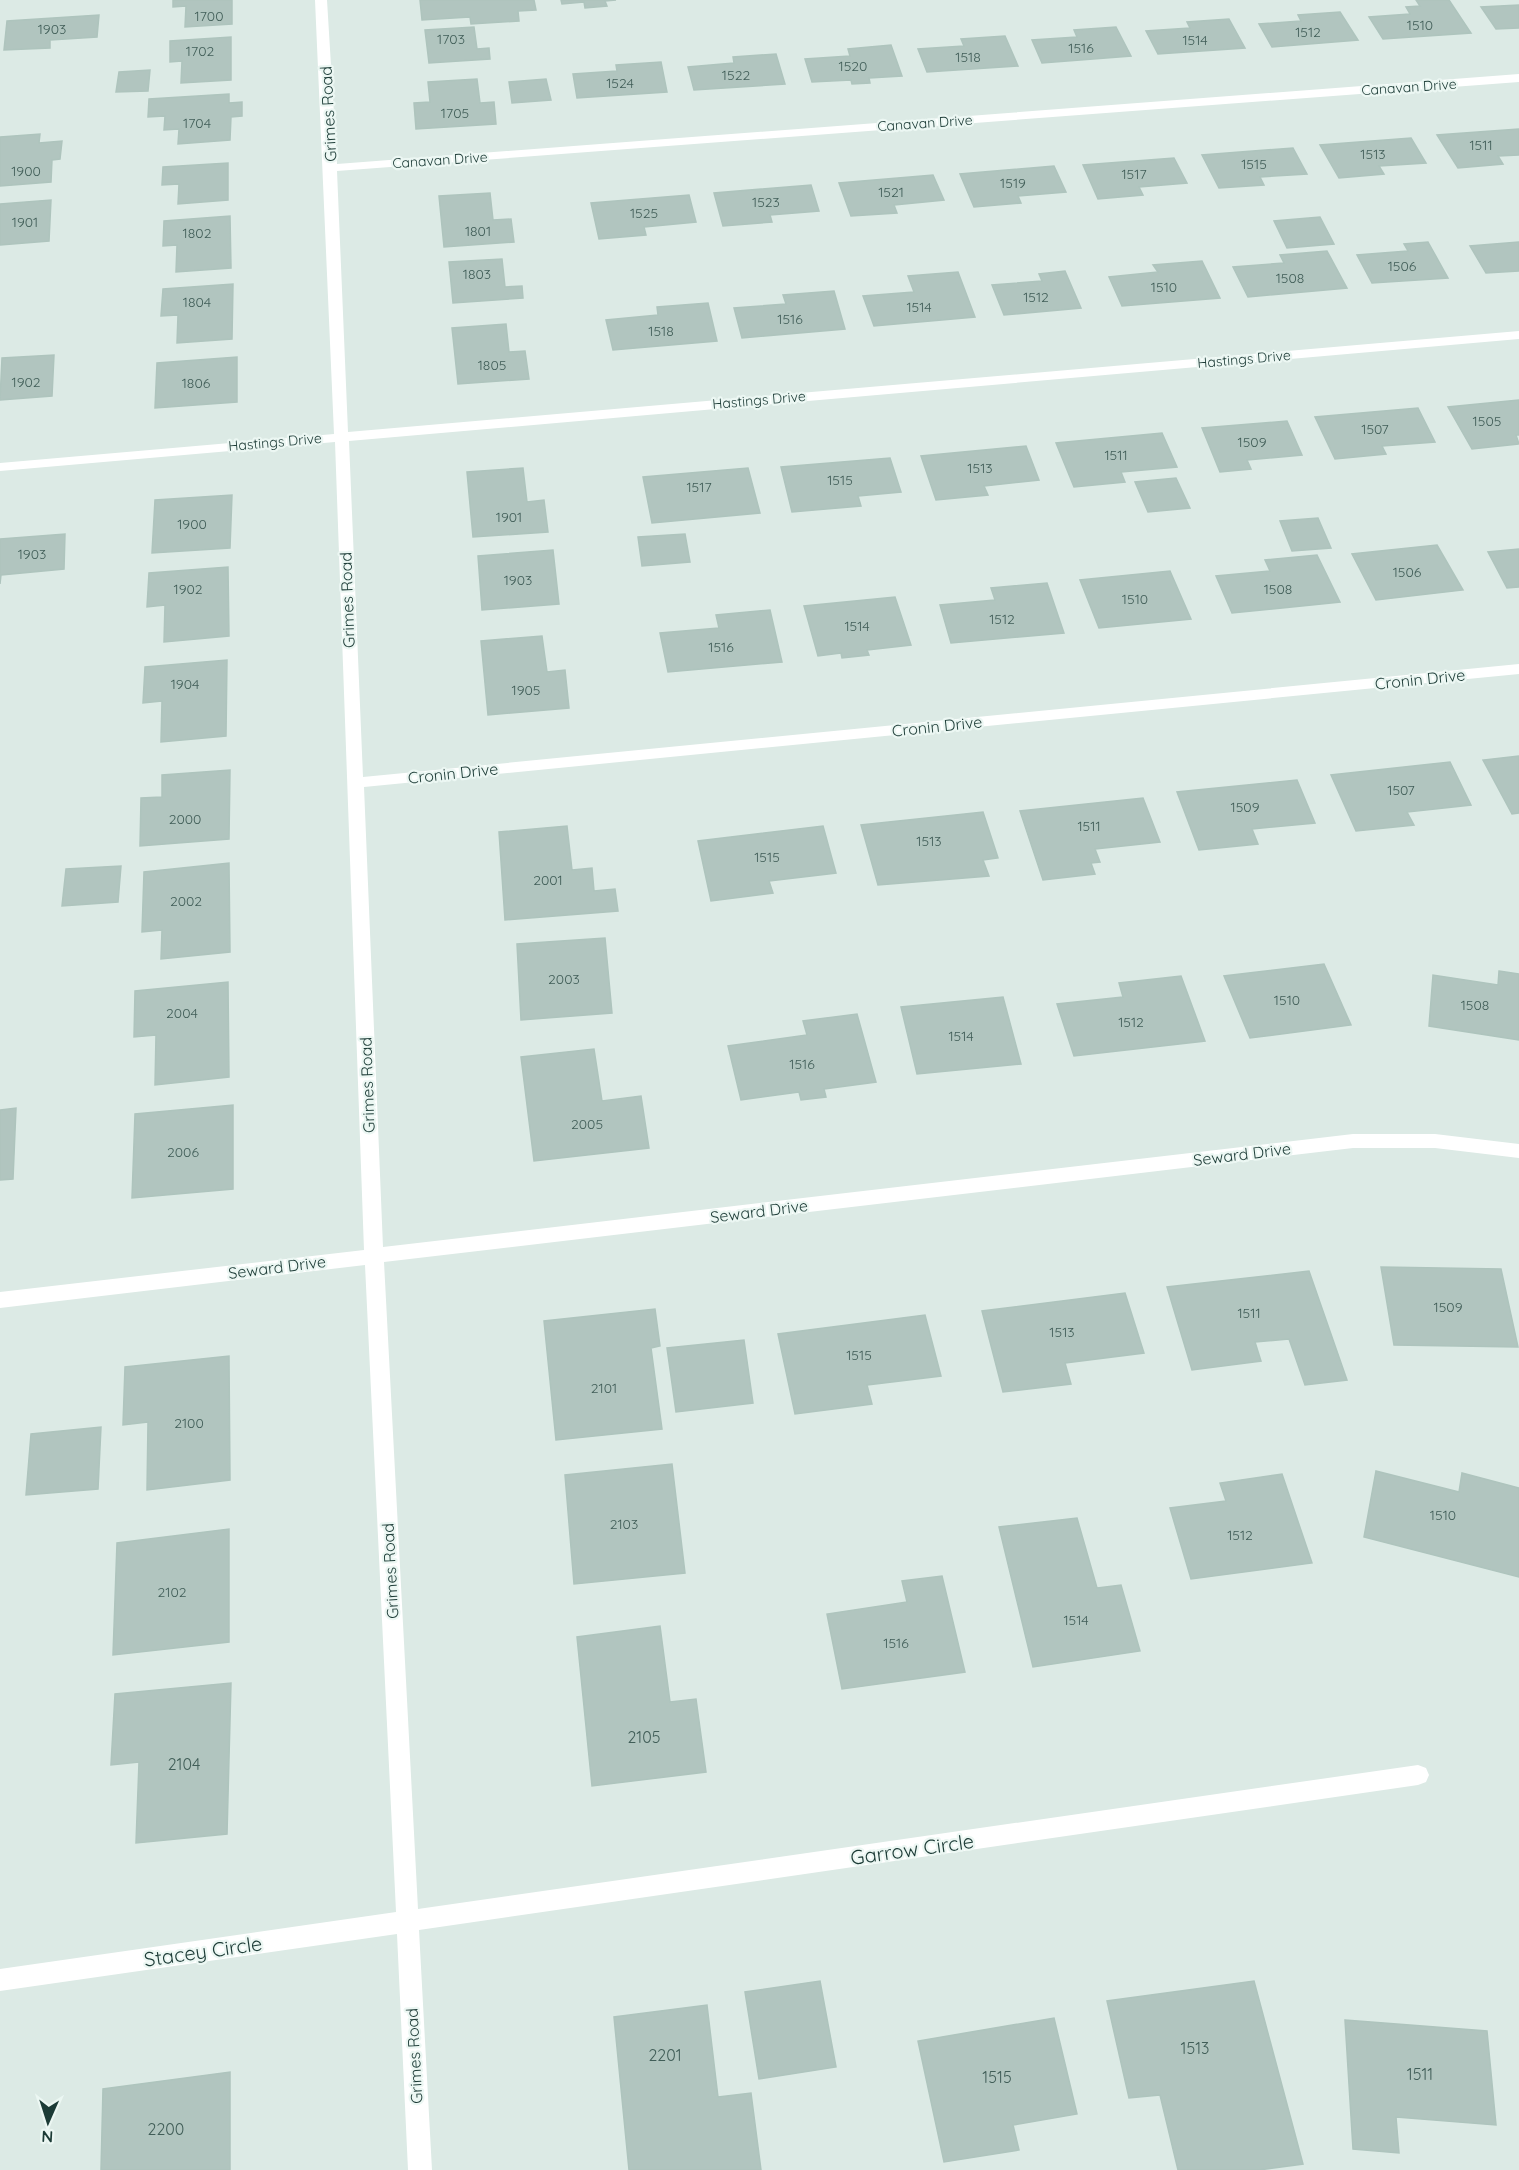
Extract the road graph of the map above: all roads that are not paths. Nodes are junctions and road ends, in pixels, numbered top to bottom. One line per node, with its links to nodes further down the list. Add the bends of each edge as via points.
1 (321, 0): 3 (street, Grimes Road)
2 (1519, 78): 3 (street, Canavan Drive)
3 (331, 168): 5 (street, Grimes Road)
4 (1519, 335): 5 (street, Hastings Drive)
5 (341, 436): 6 (street, Hastings Drive); 8 (street, Grimes Road)
6 (0, 467)
7 (1519, 669): 8 (street, Cronin Drive)
8 (354, 783): 10 (street, Grimes Road)
9 (1519, 1151): 10 (street, Seward Drive, via 1435,1141 1353,1141)
10 (374, 1256): 11 (street, Seward Drive); 13 (street, Grimes Road)
11 (0, 1300)
12 (1418, 1775): 13 (street, Garrow Circle)
13 (407, 1922): 14 (street, Stacey Circle); 15 (street, Grimes Road)
14 (0, 1980)
15 (420, 2170)

